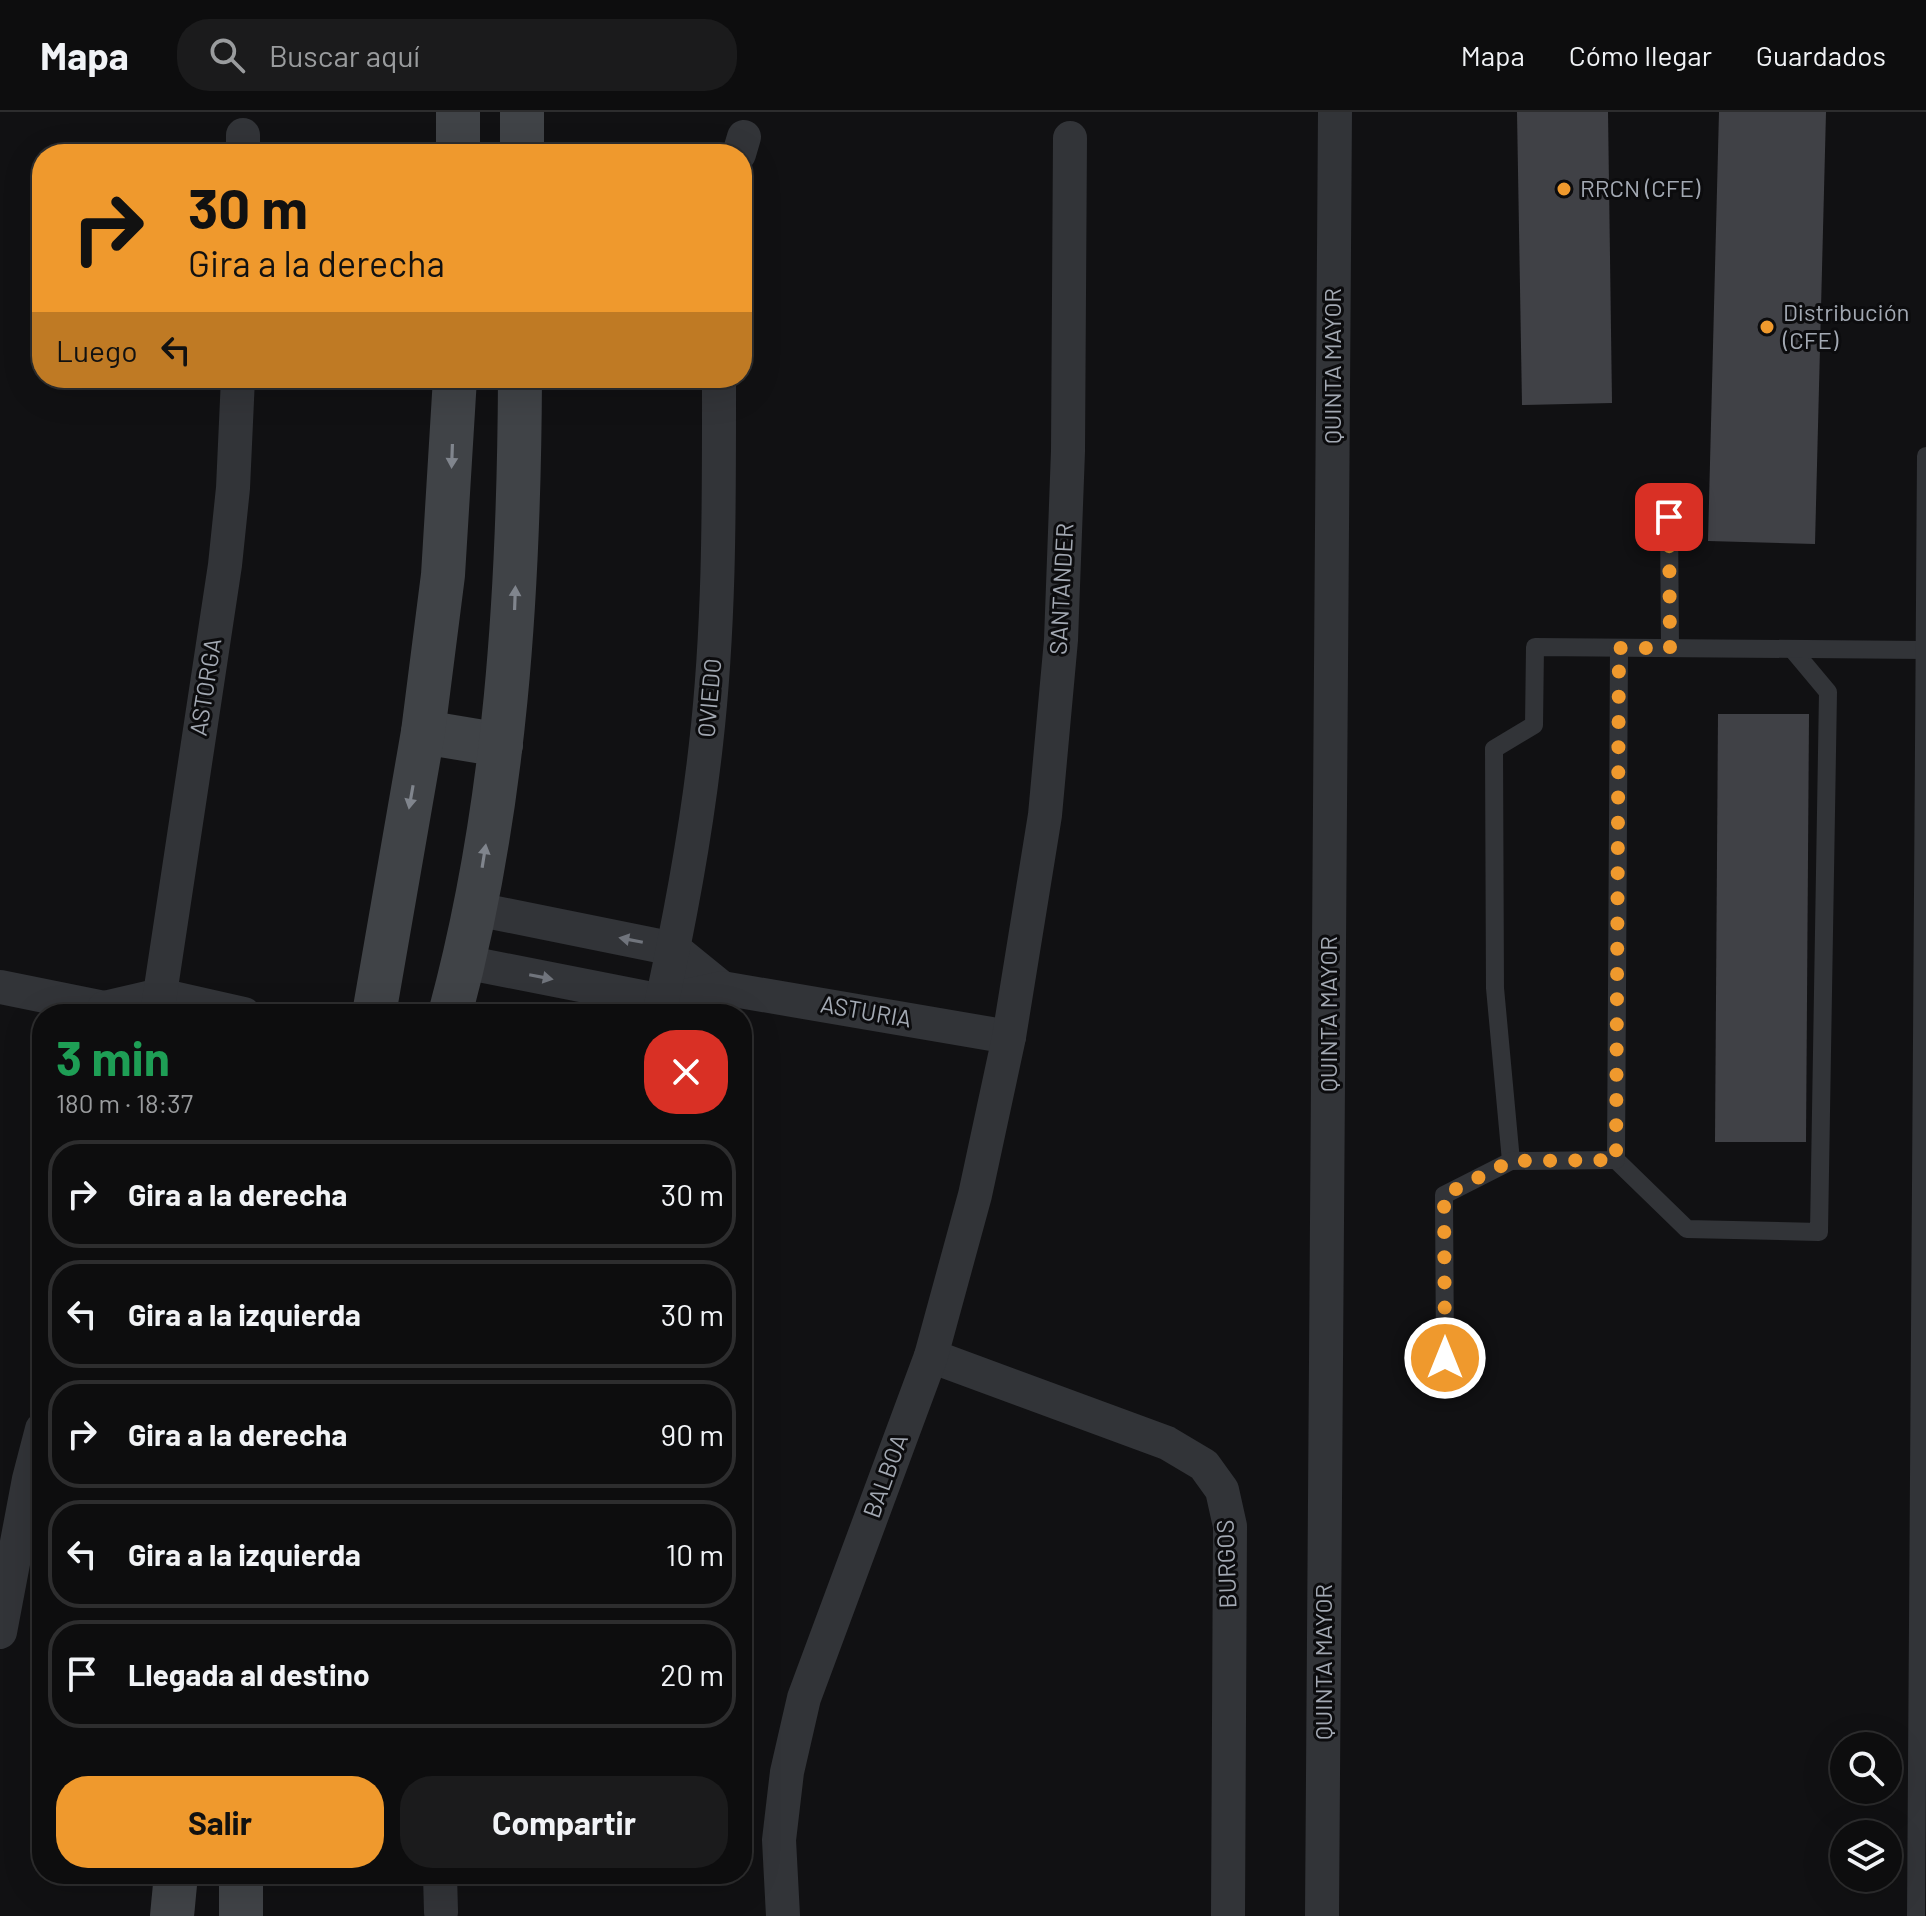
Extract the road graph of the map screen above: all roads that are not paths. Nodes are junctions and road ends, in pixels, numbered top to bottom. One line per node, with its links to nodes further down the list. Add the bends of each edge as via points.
1 (458, 112): 5 (street)
2 (522, 112): 6 (street)
3 (1335, 112): 47 (street, QUINTA MAYOR)
4 (1070, 138): 32 (street, SANTANDER, via 1061,640 1045,815)
5 (458, 144)
6 (522, 144)
7 (238, 388): 26 (street, ASTORGA, via 225,565)
8 (454, 388): 17 (street, one-way to 17, via 443,575)
9 (520, 388): 18 (street, one-way to 9, via 514,622)
10 (719, 388): 21 (street, OVIEDO, via 716,616 706,744)
11 (1926, 456): 16 (lane)
12 (1669, 517): 14 (lane)
13 (1619, 648): 14 (lane); 33 (lane); 34 (lane, via 1535,647 1534,725 1494,749 1495,988)
14 (1670, 648): 15 (lane)
15 (1792, 649): 16 (lane); 33 (lane, via 1828,692 1819,1232 1687,1229)
16 (1925, 650): 19 (lane)
17 (423, 732): 18 (street); 27 (street, one-way to 27)
18 (501, 745): 20 (street, one-way to 18)
19 (1925, 795): 48 (lane)
20 (476, 909): 21 (street, ASTURIA, one-way to 20); 22 (street)
21 (674, 949): 24 (street, ASTURIA); 30 (street, OVIEDO)
22 (464, 962): 28 (street); 29 (street, ASTURIA, one-way to 29)
23 (0, 987): 25 (street)
24 (722, 988): 31 (street, ASTURIA); 32 (street, ASTURIA)
25 (76, 1004)
26 (158, 1004)
27 (376, 1004)
28 (453, 1004)
29 (643, 1004)
30 (661, 1004)
31 (672, 1004)
32 (1009, 1037): 35 (street, BALBOA, via 975,1195)
33 (1616, 1160): 34 (lane)
34 (1511, 1161): 36 (lane, via 1444,1195)
35 (931, 1356): 45 (street, BALBOA, via 804,1698 779,1840); 46 (street, BURGOS, via 1167,1443 1204,1465 1222,1490 1230,1526)
36 (1445, 1358)
37 (32, 1467): 38 (street)
38 (0, 1632)
39 (175, 1884): 43 (street)
40 (241, 1884): 44 (street)
41 (440, 1884): 42 (street)
42 (441, 1912)
43 (172, 1916)
44 (241, 1916)
45 (783, 1916)
46 (1228, 1916)
47 (1322, 1916)
48 (1916, 1916)

